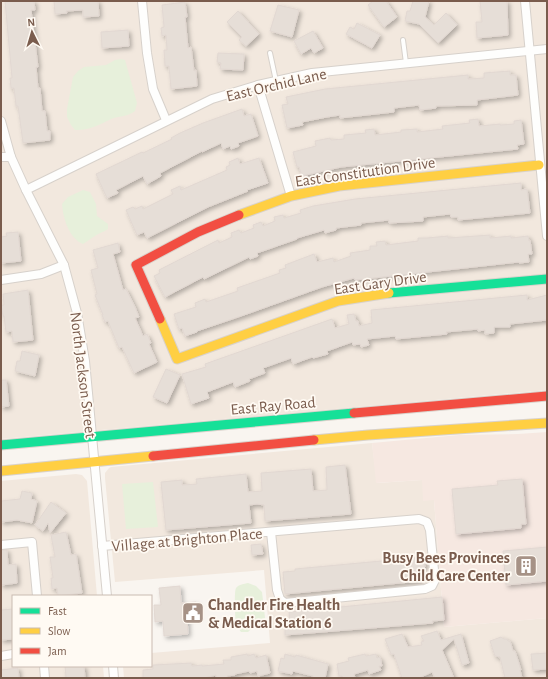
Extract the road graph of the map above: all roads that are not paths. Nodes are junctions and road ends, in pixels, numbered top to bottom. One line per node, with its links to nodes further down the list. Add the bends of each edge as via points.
1 (142, 1): 10 (street, via 153,89)
2 (525, 1): 5 (street)
3 (403, 40): 7 (lane)
4 (547, 49): 5 (street, East Orchid Lane)
5 (530, 51): 7 (street, East Orchid Lane); 14 (street)
6 (270, 54): 8 (lane)
7 (406, 63): 8 (street, East Orchid Lane, via 312,73)
8 (276, 81): 9 (street, East Orchid Lane)
9 (258, 85): 10 (street, East Orchid Lane, via 212,99); 16 (street)
10 (166, 120): 15 (street, East Orchid Lane)
11 (1, 121): 12 (street, North Jackson Street)
12 (11, 157): 13 (street); 15 (street, North Jackson Street)
13 (1, 158)
14 (540, 165): 16 (main road, East Constitution Drive, via 339,186); 17 (street)
15 (26, 190): 18 (street, North Jackson Street)
16 (290, 196): 21 (main road, East Constitution Drive, via 198,232 136,265)
17 (547, 236)
18 (64, 265): 19 (street, via 41,274); 24 (street, North Jackson Street, via 77,313 84,354)
19 (1, 280)
20 (547, 280): 21 (main road, East Gary Drive, via 373,295 338,301)
21 (177, 359)
22 (547, 396): 24 (main road, East Ray Road)
23 (547, 423): 26 (main road, via 368,435)
24 (92, 437): 25 (main road, East Ray Road); 26 (street, North Jackson Street)
25 (1, 445)
26 (94, 462): 27 (main road); 30 (street, North Jackson Street)
27 (1, 471)
28 (271, 532): 28 (street, Village at Brighton Place, via 419,519 427,522 430,530 435,580 432,586 425,589 284,603 277,590); 30 (street, Village at Brighton Place)
29 (1, 545): 31 (street, via 32,542)
30 (102, 546): 32 (street, North Jackson Street)
31 (37, 595)
32 (106, 595)
33 (12, 654): 34 (street)
34 (1, 656)
35 (44, 667): 37 (street)
36 (113, 667): 38 (street)
37 (44, 678)
38 (114, 678)

